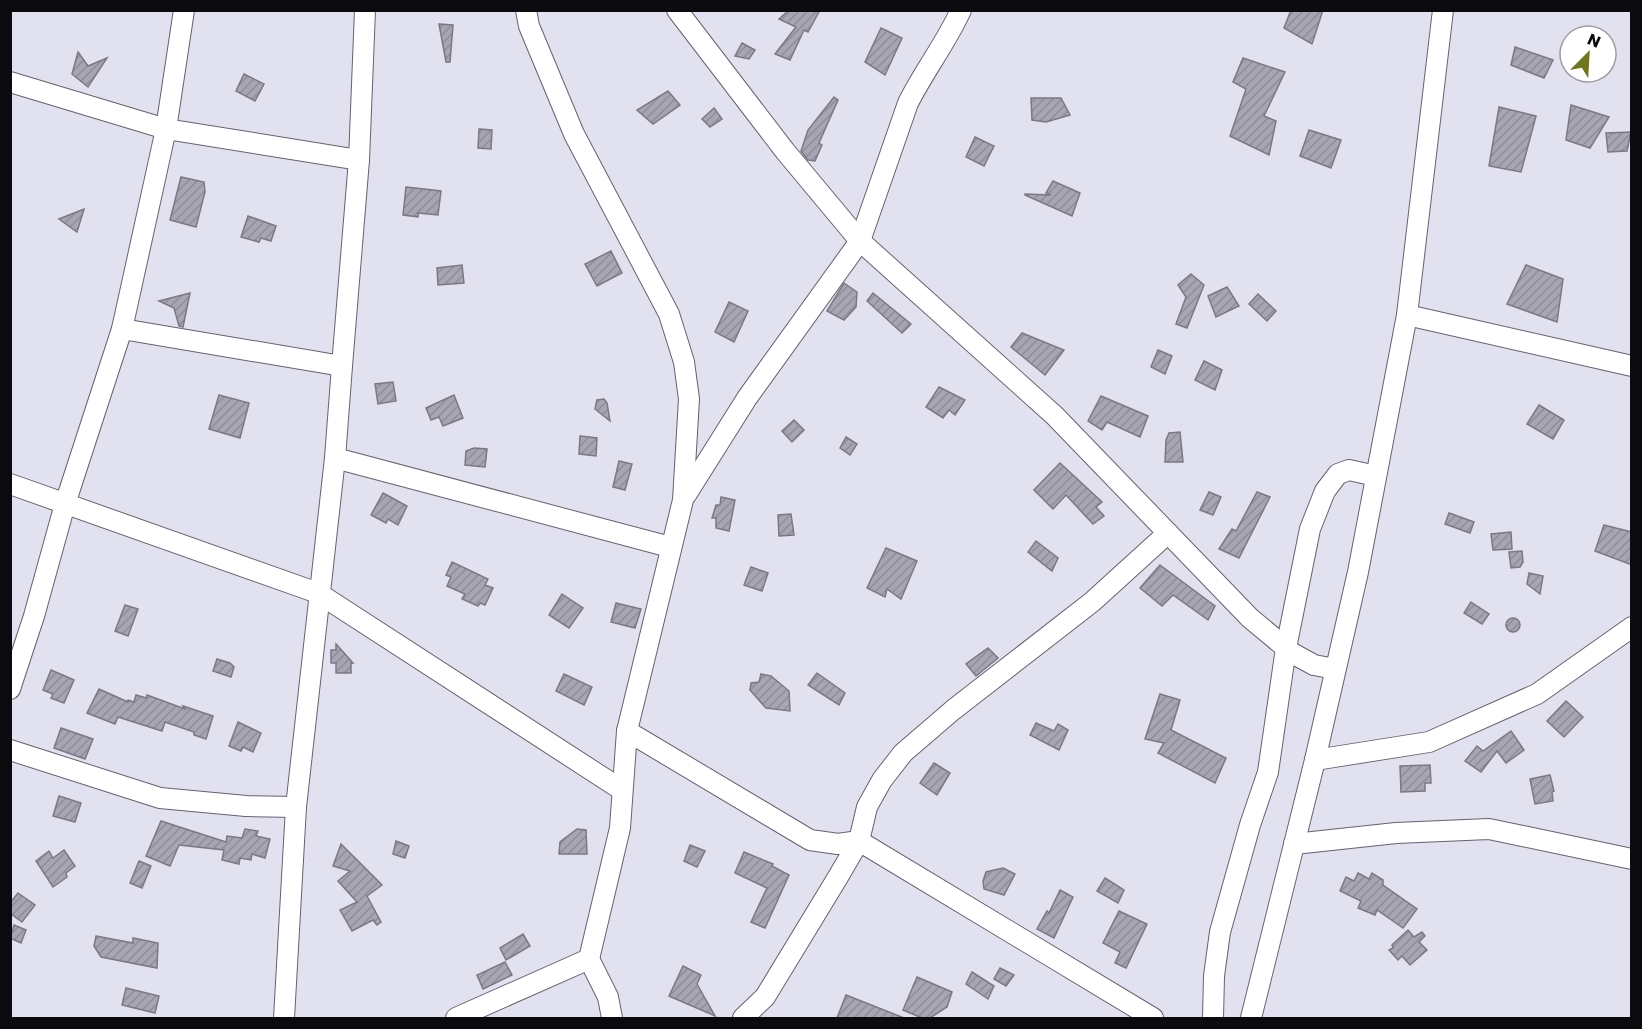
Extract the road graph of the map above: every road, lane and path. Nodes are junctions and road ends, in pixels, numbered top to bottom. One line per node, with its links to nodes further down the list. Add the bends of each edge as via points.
1 (184, 10): 8 (street)
2 (365, 10): 9 (street)
3 (526, 10): 18 (street, via 574,134 669,314 684,363 688,399)
4 (677, 10): 10 (street)
5 (961, 10): 10 (street, via 908,103)
6 (1443, 10): 11 (street)
7 (10, 82): 8 (street)
8 (166, 129): 9 (street); 12 (street)
9 (359, 160): 13 (street)
10 (860, 241): 18 (street, via 747,398); 20 (street, via 1055,416)
11 (1407, 315): 14 (street); 16 (street)
12 (122, 329): 13 (street); 19 (street)
13 (342, 366): 15 (street)
14 (1632, 366)
15 (335, 458): 21 (street); 22 (street)
16 (1376, 476): 24 (street, via 1349,470 1338,474 1325,491 1310,529); 25 (street)
17 (10, 484): 19 (street)
18 (683, 500): 21 (street)
19 (65, 504): 22 (street); 26 (street)
20 (1168, 533): 24 (street, via 1250,618); 32 (street, via 1092,602 952,710 903,753 867,807)
21 (670, 547): 27 (street)
22 (318, 593): 30 (street); 31 (street)
23 (1632, 627): 29 (street, via 1537,694 1429,742)
24 (1286, 648): 25 (street, via 1314,664); 41 (street, via 1268,772 1220,932)
25 (1335, 669): 29 (street)
26 (10, 689)
27 (627, 731): 30 (street); 32 (street, via 810,840 838,844)
28 (10, 750): 31 (street, via 160,798)
29 (1315, 760): 33 (street)
30 (622, 790): 35 (street, via 620,828)
31 (296, 807): 36 (street)
32 (859, 841): 39 (street, via 765,997); 40 (street)
33 (1294, 844): 34 (street, via 1396,833 1489,829); 42 (street)
34 (1632, 859)
35 (589, 959): 37 (street); 38 (street, via 608,997)
36 (284, 1018)
37 (456, 1018)
38 (612, 1018)
39 (743, 1018)
40 (1153, 1018)
41 (1213, 1018)
42 (1251, 1018)

